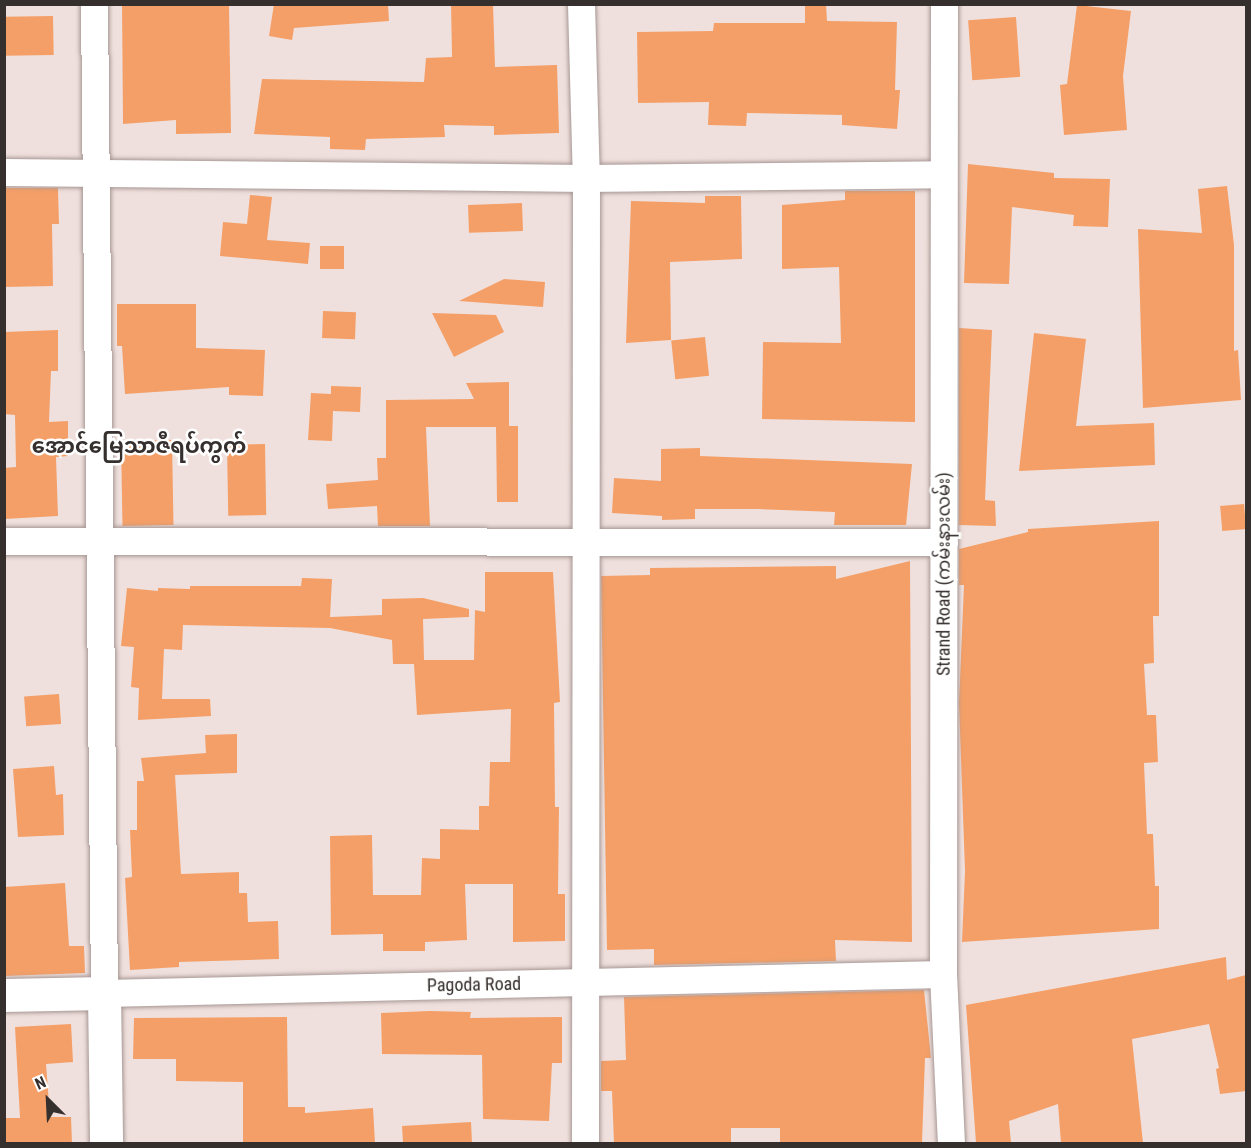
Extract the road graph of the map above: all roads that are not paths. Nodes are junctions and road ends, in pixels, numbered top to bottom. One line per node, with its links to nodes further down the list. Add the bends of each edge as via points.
1 (94, 4): 5 (street)
2 (581, 4): 7 (street)
3 (944, 4): 6 (street, Strand Road (ကမ်းနားလမ်း))
4 (4, 172): 5 (street)
5 (95, 174): 7 (street); 9 (street)
6 (943, 174): 7 (street); 11 (street, Strand Road (ကမ်းနားလမ်း))
7 (586, 178): 10 (street)
8 (4, 540): 9 (street)
9 (99, 541): 10 (street); 14 (street)
10 (586, 541): 11 (street); 13 (street)
11 (944, 542): 12 (street, Strand Road (ကမ်းနားလမ်း))
12 (943, 974): 13 (street, Pagoda Road); 18 (street, Strand Road (ကမ်းနားလမ်း))
13 (585, 982): 14 (street, Pagoda Road); 17 (street)
14 (104, 993): 15 (main road, Pagoda Road); 16 (main road)
15 (4, 995)
16 (106, 1143)
17 (585, 1143)
18 (951, 1143)

